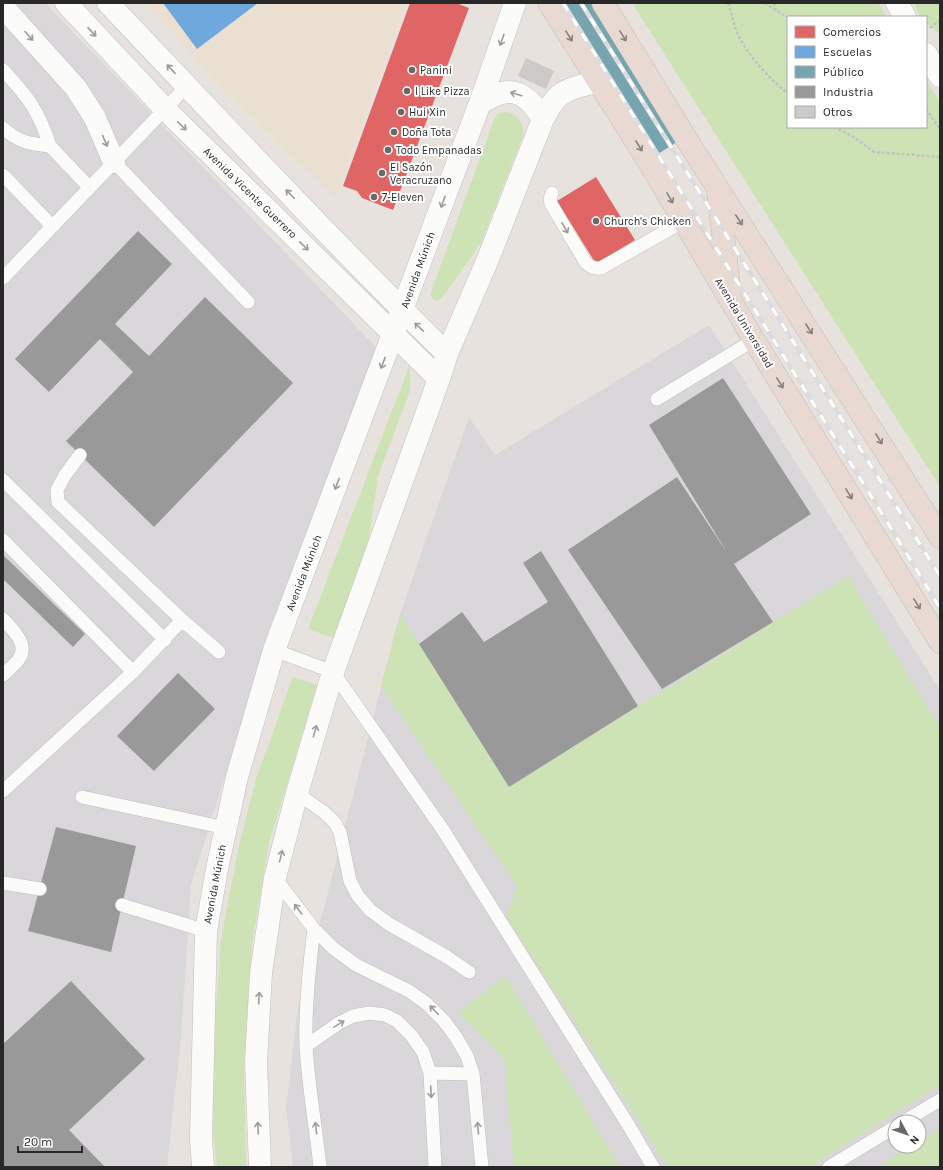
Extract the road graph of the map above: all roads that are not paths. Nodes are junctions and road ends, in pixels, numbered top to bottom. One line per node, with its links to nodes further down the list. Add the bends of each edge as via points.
1 (66, 3): 17 (main road, Avenida Vicente Guerrero, one-way to 17)
2 (108, 3): 15 (main road, one-way to 2)
3 (515, 3): 16 (main road, Avenida Múnich, one-way to 16)
4 (548, 3): 26 (highway, Avenida Universidad, one-way to 26)
5 (603, 3): 23 (highway, one-way to 23)
6 (897, 3): 8 (main road)
7 (3, 7): 21 (main road, one-way to 21, via 76,88 95,118)
8 (904, 16)
9 (928, 37): 10 (main road)
10 (940, 51)
11 (927, 56): 13 (main road)
12 (3, 70): 20 (lane, via 35,109)
13 (940, 76)
14 (588, 84): 18 (main road, via 574,87 559,95)
15 (187, 86): 17 (lane); 31 (main road, one-way to 15)
16 (480, 103): 18 (main road, one-way to 16, via 536,106 517,94 507,92); 31 (main road, Avenida Múnich, one-way to 31)
17 (165, 109): 21 (lane); 32 (main road, Avenida Vicente Guerrero, one-way to 32)
18 (543, 119): 34 (main road, via 488,259)
19 (3, 128): 20 (lane, via 19,140)
20 (50, 146): 24 (lane)
21 (114, 162): 24 (lane); 29 (lane)
22 (3, 175): 27 (lane)
23 (718, 186): 30 (highway); 39 (highway, one-way to 39)
24 (89, 187): 27 (lane)
25 (552, 193): 26 (lane, one-way to 26, via 552,204 586,263 596,268 601,268)
26 (684, 221): 30 (highway, Avenida Universidad)
27 (52, 226): 28 (lane)
28 (3, 278)
29 (248, 302)
30 (731, 302): 33 (highway, Avenida Universidad)
31 (403, 311): 32 (main road, Avenida Múnich); 34 (main road, one-way to 31)
32 (394, 334): 35 (main road, Avenida Vicente Guerrero); 45 (main road, Avenida Múnich, one-way to 45)
33 (754, 340): 36 (lane); 44 (highway, Avenida Universidad, one-way to 44)
34 (447, 354): 35 (main road)
35 (440, 379): 48 (main road)
36 (657, 399)
37 (80, 455): 42 (lane, via 57,490 58,502)
38 (3, 480): 43 (lane)
39 (940, 537)
40 (3, 540): 47 (lane)
41 (3, 619): 49 (lane, via 20,637 22,648 19,659)
42 (182, 620): 43 (lane); 46 (lane)
43 (165, 640): 47 (lane)
44 (940, 642)
45 (274, 650): 48 (lane); 53 (main road, Avenida Múnich, via 237,777)
46 (218, 652)
47 (133, 672): 50 (lane)
48 (333, 672): 51 (main road, one-way to 48); 73 (lane, via 442,830)
49 (3, 675)
50 (3, 791)
51 (297, 793): 55 (main road, one-way to 51); 61 (lane, via 335,823 340,832 350,881 370,910)
52 (82, 797): 53 (lane)
53 (226, 828): 60 (main road, Avenida Múnich)
54 (3, 874): 56 (lane)
55 (275, 878): 59 (lane, one-way to 55); 69 (main road, one-way to 55, via 256,1062 261,973)
56 (9, 884): 57 (lane)
57 (40, 889)
58 (122, 905): 60 (lane)
59 (314, 929): 62 (lane, via 308,976); 64 (lane, one-way to 59, via 467,1056 456,1037 427,1004 409,990 356,965 333,948)
60 (206, 931): 68 (main road, Avenida Múnich, via 200,1139)
61 (469, 972)
62 (306, 1046): 63 (lane, one-way to 63, via 353,1016 369,1013 385,1015 397,1021 411,1035 423,1052); 70 (lane, one-way to 62)
63 (430, 1073): 64 (lane); 71 (lane, one-way to 71)
64 (473, 1074): 72 (lane, one-way to 64)
65 (940, 1100): 66 (lane)
66 (916, 1114)
67 (887, 1132): 74 (lane)
68 (203, 1167)
69 (260, 1167)
70 (320, 1167)
71 (435, 1167)
72 (482, 1167)
73 (653, 1167)
74 (829, 1167)

